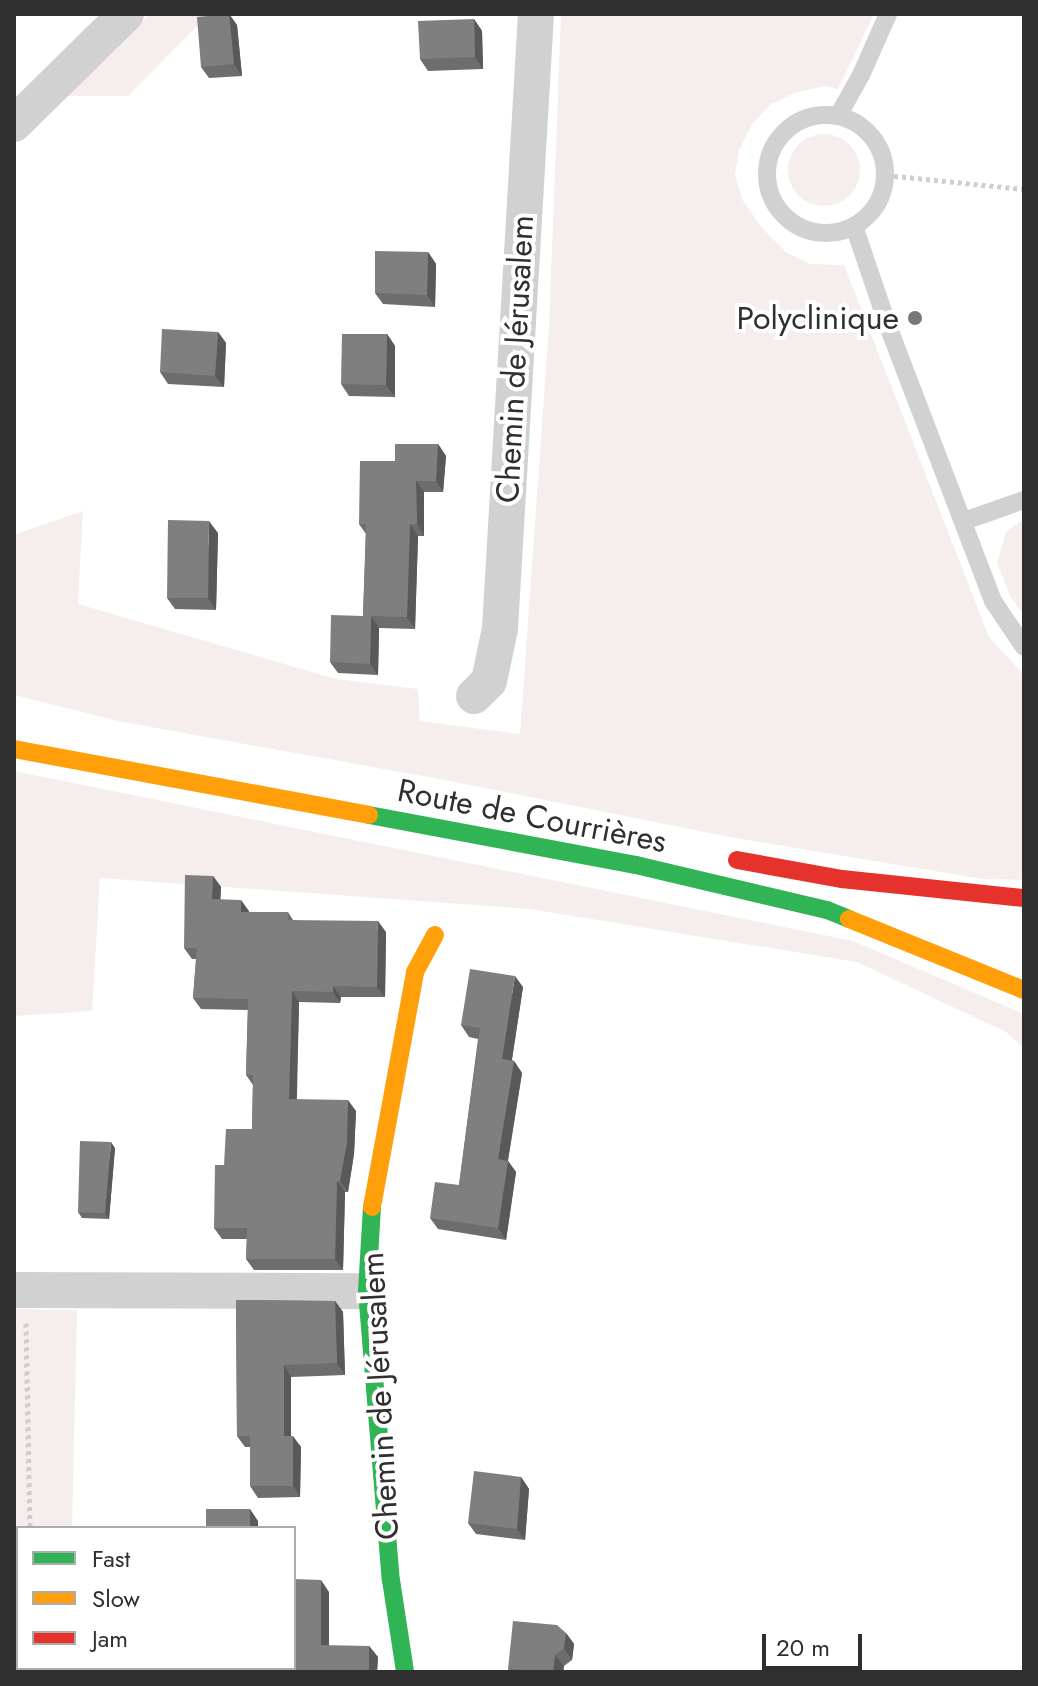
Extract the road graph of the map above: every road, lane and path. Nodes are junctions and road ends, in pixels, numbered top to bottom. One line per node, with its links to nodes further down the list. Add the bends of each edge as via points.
1 (126, 14): 5 (street)
2 (536, 14): 12 (street, Chemin de Jérusalem, via 500,629 489,681)
3 (888, 14): 4 (lane)
4 (838, 116): 6 (lane, via 872,136); 8 (lane, via 819,114 785,130 773,145 767,183 784,217 800,228 818,233)
5 (14, 124)
6 (886, 175): 7 (path); 8 (lane, via 871,212)
7 (1024, 189)
8 (854, 226): 10 (lane)
9 (1024, 500): 10 (lane)
10 (964, 521): 11 (lane, via 993,601)
11 (1024, 647)
12 (474, 696)
13 (14, 749): 17 (main road, Route de Courrières, via 636,865 827,910)
14 (717, 856): 15 (main road, via 842,879)
15 (1024, 898)
16 (435, 935): 19 (main road, Chemin de Jérusalem, via 415,972 409,1002 372,1198)
17 (1024, 990)
18 (20, 1290): 19 (street); 20 (path)
19 (367, 1291): 21 (main road, Chemin de Jérusalem, via 391,1580)
20 (30, 1526)
21 (405, 1672)

